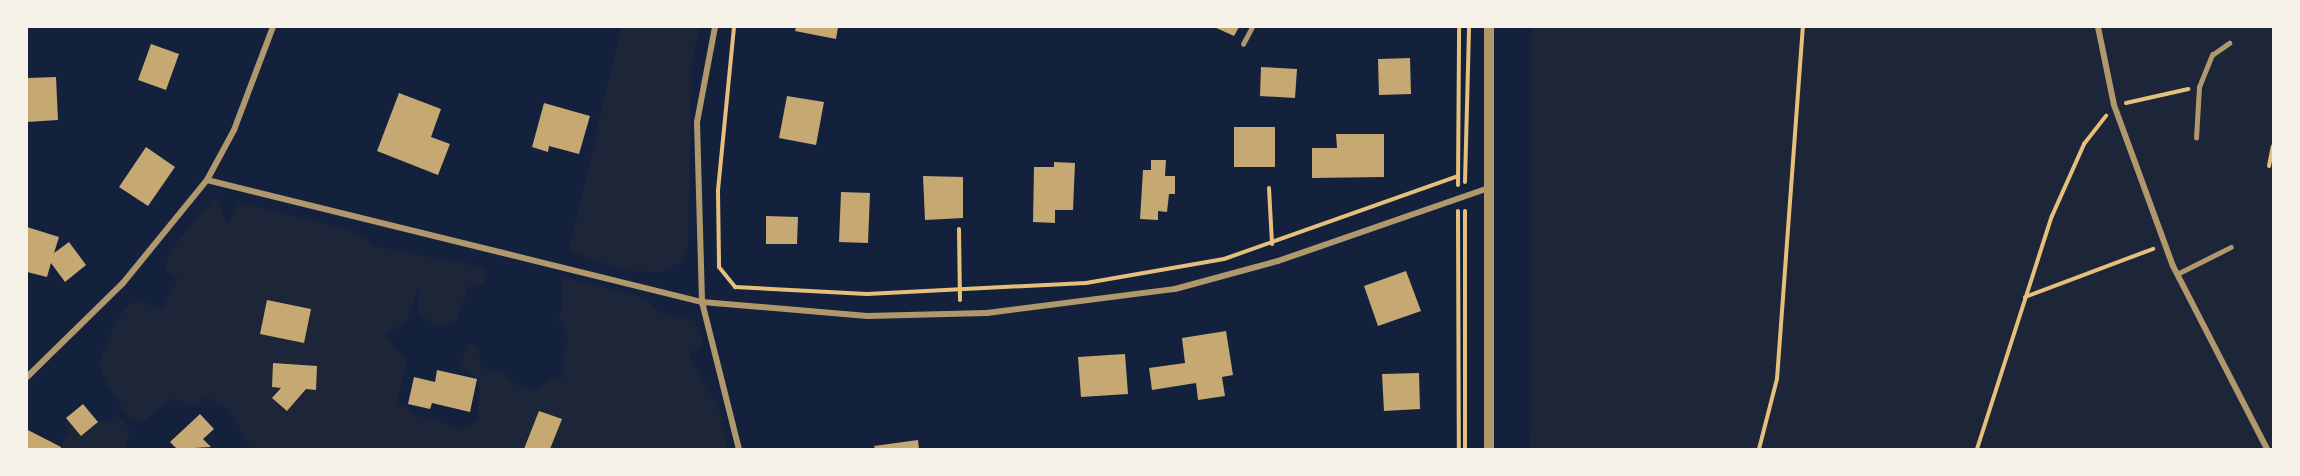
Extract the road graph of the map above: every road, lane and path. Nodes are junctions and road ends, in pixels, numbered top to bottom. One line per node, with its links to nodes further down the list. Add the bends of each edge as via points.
1 (273, 27): 18 (street, via 234,130)
2 (715, 27): 29 (street, via 697,122)
3 (734, 27): 17 (path, via 718,191 719,267 735,287 867,294 1086,283 1224,259)
4 (1252, 27): 11 (lane)
5 (1458, 27): 17 (path)
6 (1469, 27): 21 (path)
7 (1489, 27): 20 (street)
8 (1803, 27): 35 (path, via 1777,379)
9 (2098, 27): 13 (street)
10 (2229, 43): 12 (lane, via 2212,55)
11 (1243, 44)
12 (2199, 87): 13 (path); 14 (lane)
13 (2114, 105): 24 (street); 28 (path, via 2084,144 2052,216)
14 (2196, 138)
15 (2273, 146): 16 (path)
16 (2269, 166)
17 (1458, 176): 21 (path)
18 (207, 180): 29 (street); 30 (street, via 123,283)
19 (1269, 188): 23 (path)
20 (1489, 188): 21 (street); 34 (street)
21 (1461, 198): 29 (street, via 1278,261 1175,289 977,313 867,316); 32 (path); 33 (path)
22 (959, 229): 27 (path)
23 (1270, 239)
24 (2165, 245): 26 (street); 28 (path)
25 (2231, 247): 26 (lane)
26 (2177, 274): 37 (street)
27 (960, 289)
28 (2025, 297): 36 (path)
29 (702, 302): 31 (street)
30 (27, 377)
31 (739, 449)
32 (1459, 449)
33 (1465, 449)
34 (1489, 449)
35 (1759, 449)
36 (1977, 449)
37 (2267, 449)

